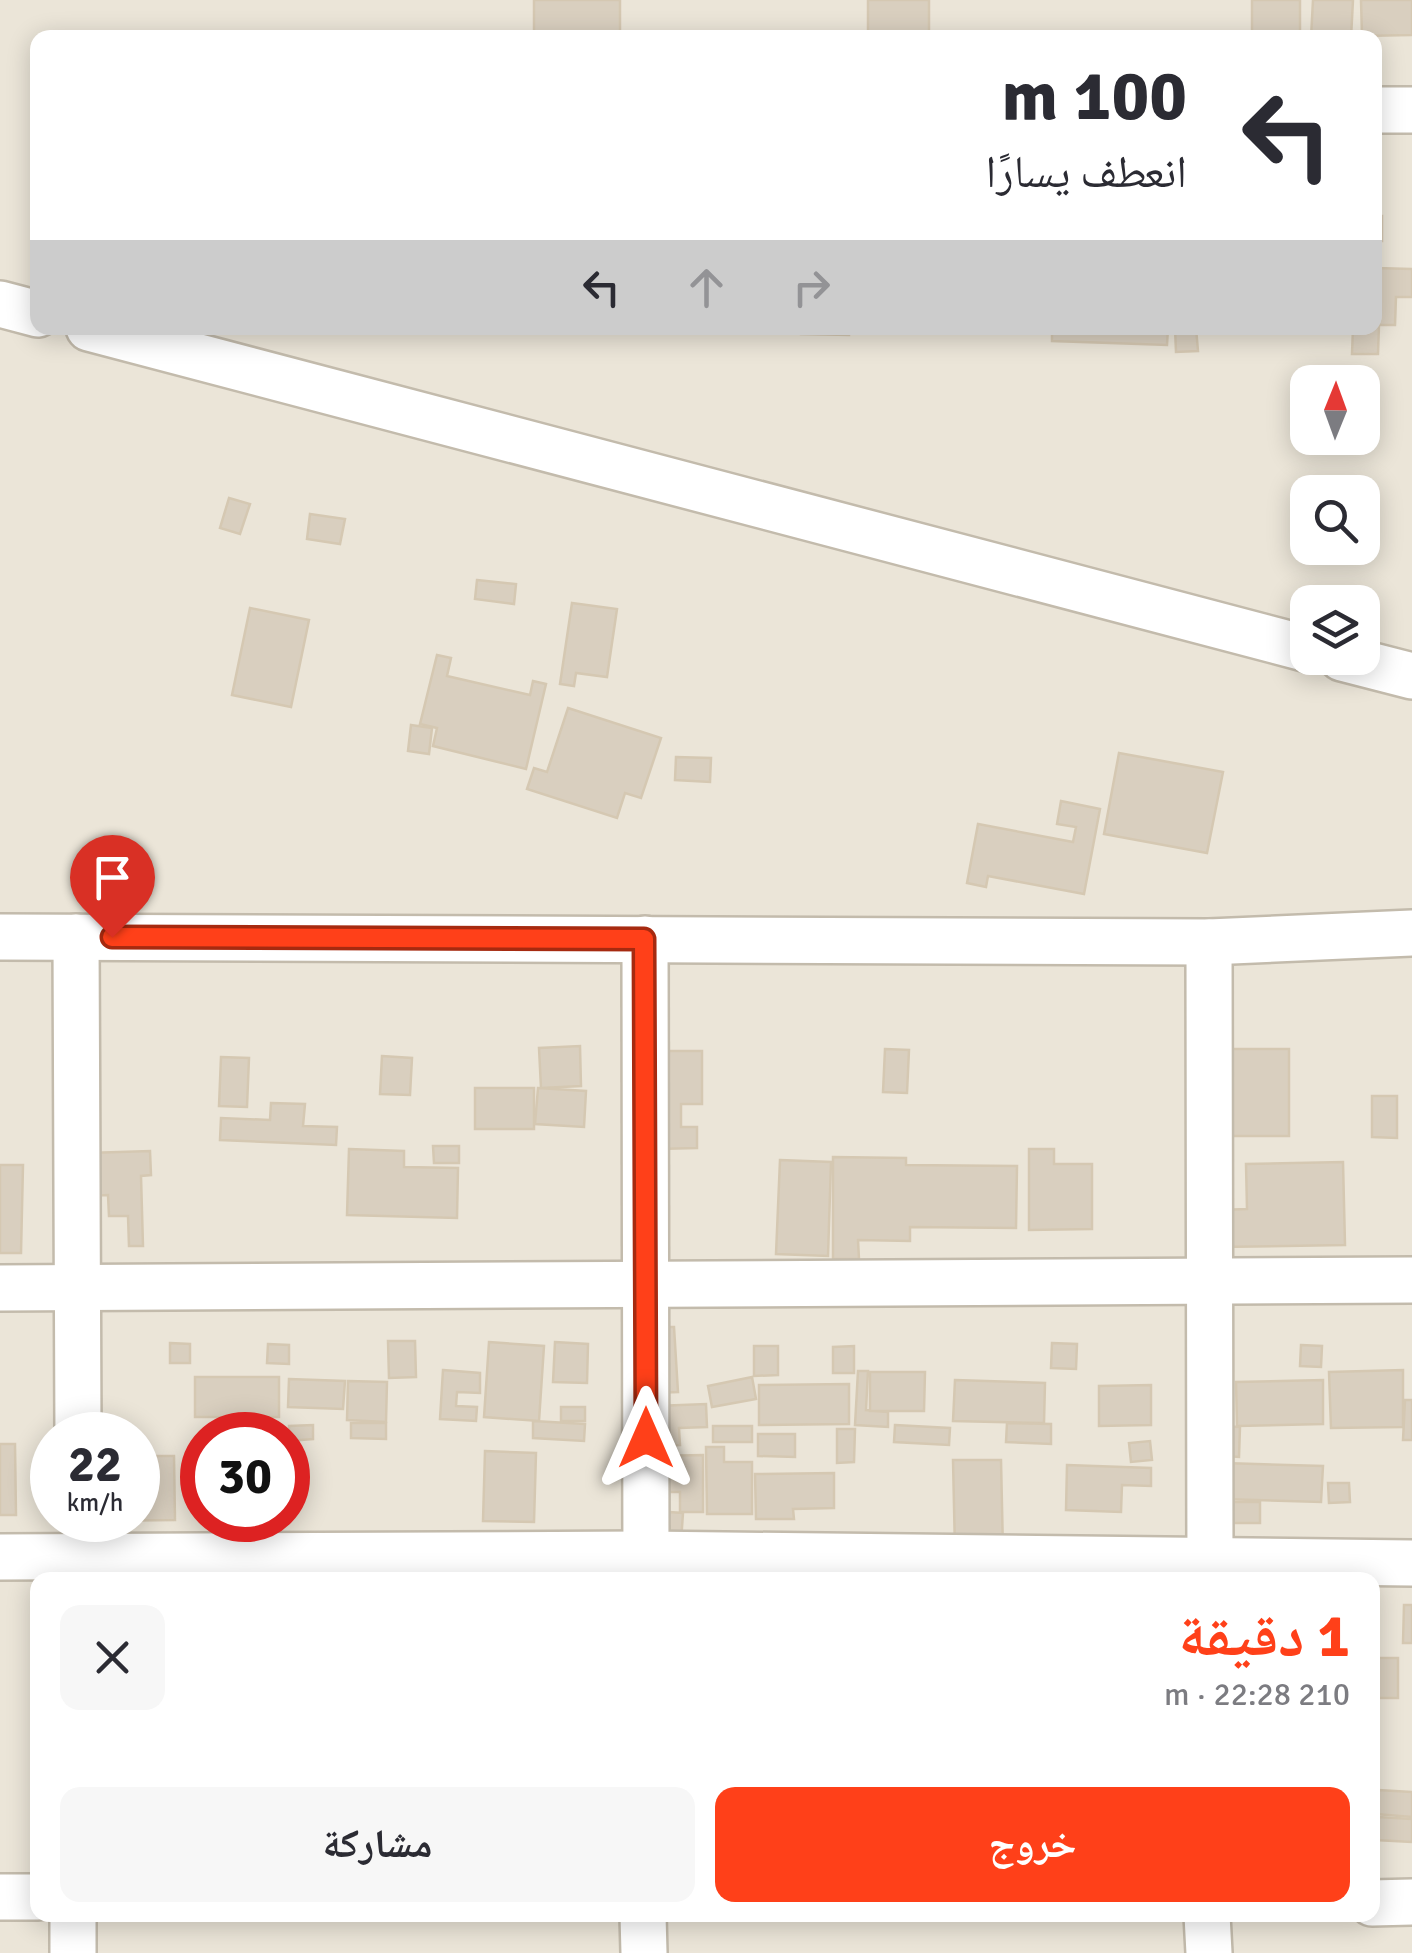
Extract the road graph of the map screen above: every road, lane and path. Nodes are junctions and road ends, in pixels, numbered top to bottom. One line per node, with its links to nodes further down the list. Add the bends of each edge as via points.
1 (1382, 110): 2 (street)
2 (1412, 110)
3 (0, 304): 4 (street)
4 (30, 312)
5 (116, 335): 6 (street)
6 (1290, 643)
7 (1380, 668): 8 (street)
8 (1412, 676)
9 (1412, 933): 13 (street)
10 (76, 936): 11 (street); 12 (street); 18 (street)
11 (0, 937)
12 (644, 939): 13 (street); 16 (street)
13 (1209, 942): 14 (street)
14 (1212, 1280): 15 (street); 16 (street); 24 (street)
15 (1412, 1280)
16 (646, 1284): 18 (street); 23 (street)
17 (0, 1288): 18 (street)
18 (77, 1289): 19 (street)
19 (78, 1412)
20 (78, 1552): 21 (street); 23 (street)
21 (0, 1557)
22 (1412, 1563): 24 (street)
23 (646, 1567): 24 (street)
24 (1210, 1571)
25 (0, 1897): 26 (street)
26 (30, 1897)
27 (1412, 1902): 28 (street)
28 (1380, 1903)
29 (73, 1922): 32 (street)
30 (643, 1922): 33 (street)
31 (1207, 1922): 34 (street)
32 (72, 1953)
33 (644, 1953)
34 (1209, 1953)

